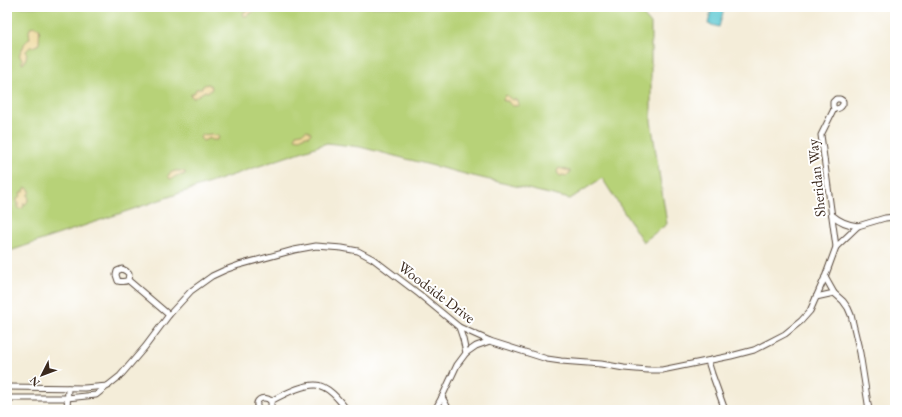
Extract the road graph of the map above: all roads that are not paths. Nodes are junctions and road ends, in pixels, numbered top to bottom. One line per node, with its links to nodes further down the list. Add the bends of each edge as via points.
1 (834, 109): 2 (street, Sheridan Way, via 821,135)
2 (832, 215): 4 (street, via 847,224); 5 (street, Sheridan Way)
3 (895, 217): 4 (street, Woodside Drive)
4 (858, 226): 5 (street, Woodside Drive)
5 (836, 247): 6 (street, Woodside Drive)
6 (825, 277): 8 (street); 9 (street, Woodside Drive)
7 (128, 280): 10 (street)
8 (834, 292): 9 (street); 29 (street, via 851,315)
9 (816, 297): 14 (street, Woodside Drive, via 810,311 785,334 754,350)
10 (169, 315): 11 (street, Woodside Drive, via 191,291 212,276 294,250 316,246 358,251 373,259); 15 (street, Woodside Drive, via 132,363)
11 (459, 327): 12 (street, Woodside Drive); 13 (street)
12 (490, 340): 13 (street); 14 (street, Woodside Drive, via 546,359 624,368 662,370)
13 (466, 353): 20 (street, via 457,365)
14 (708, 361): 28 (street)
15 (109, 385): 17 (street); 19 (street, Woodside Drive, via 96,395)
16 (7, 387): 17 (street)
17 (68, 388): 19 (street)
18 (7, 398): 19 (street, Woodside Drive)
19 (67, 398): 22 (street)
20 (442, 398): 26 (street); 27 (street)
21 (271, 401): 23 (street, via 268,398 259,399); 24 (street); 25 (street, via 303,387 316,385 327,389)
22 (67, 410)
23 (259, 410)
24 (269, 410)
25 (347, 410)
26 (435, 410)
27 (449, 410)
28 (725, 410)
29 (869, 410)

